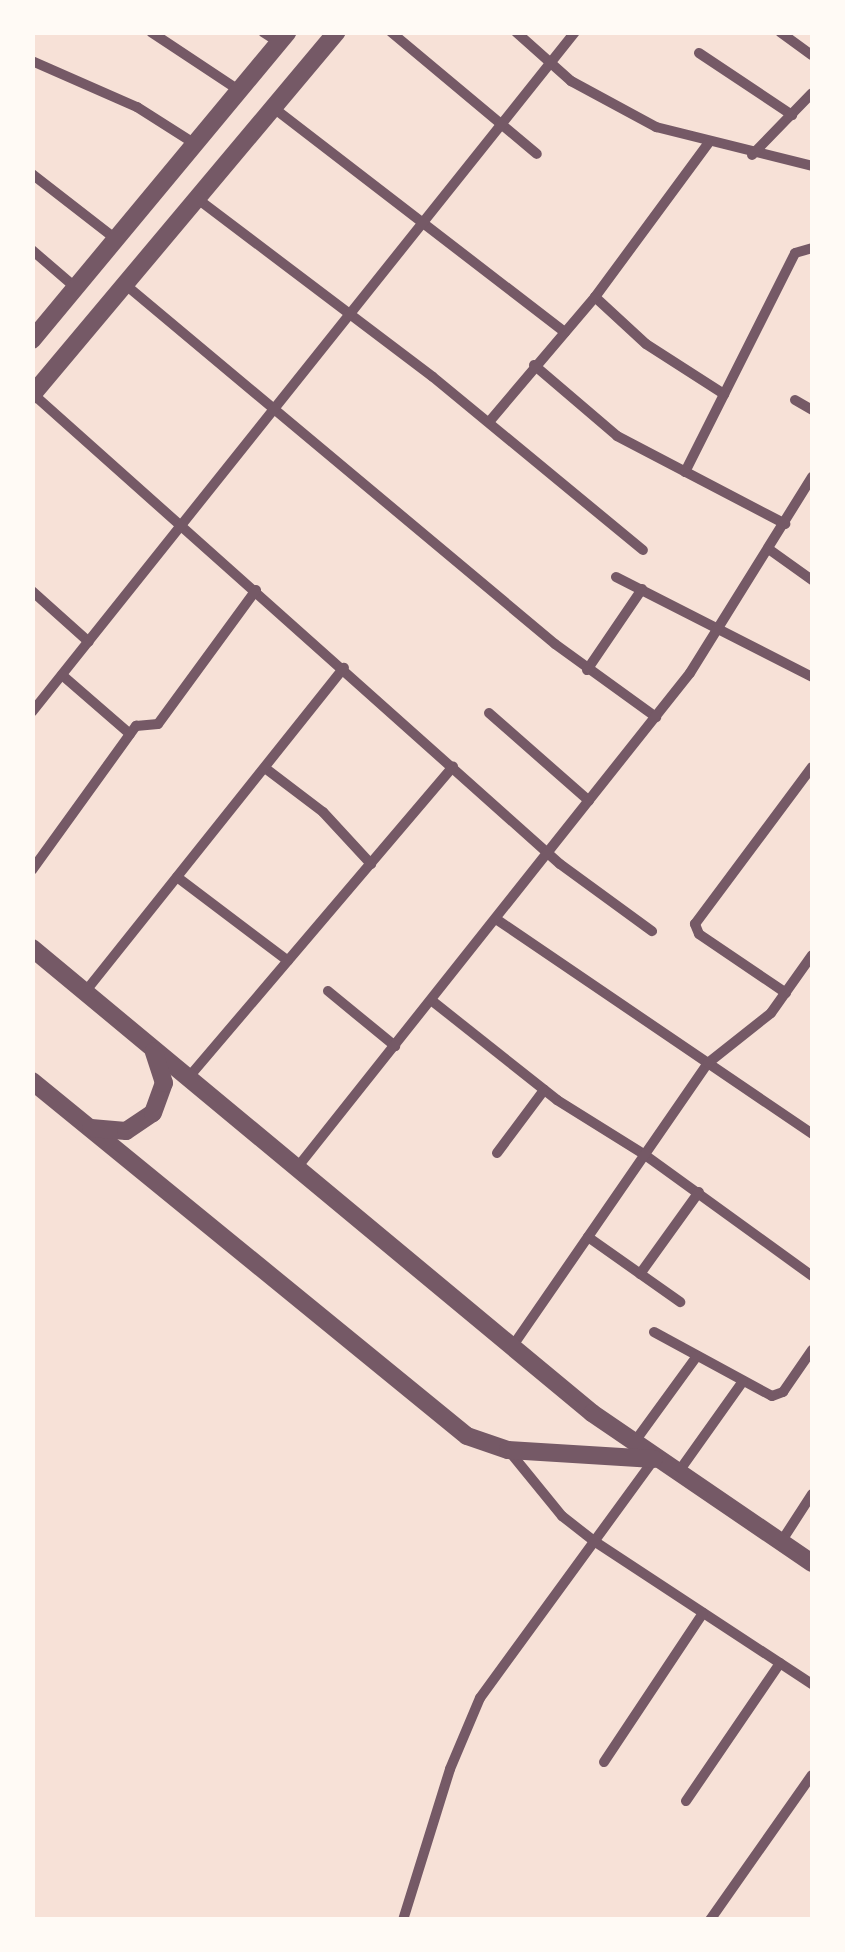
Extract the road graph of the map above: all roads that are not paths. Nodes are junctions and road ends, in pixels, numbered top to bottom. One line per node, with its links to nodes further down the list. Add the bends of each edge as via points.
1 (151, 32): 13 (street)
2 (263, 32): 8 (street)
3 (337, 32): 15 (street)
4 (391, 32): 17 (street)
5 (516, 32): 12 (street)
6 (575, 32): 12 (street)
7 (780, 32): 10 (street)
8 (284, 38): 13 (street)
9 (700, 54): 16 (street)
10 (812, 55)
11 (32, 60): 19 (street, via 137,107)
12 (550, 66): 17 (street); 18 (street, via 618,109)
13 (240, 91): 19 (street)
14 (812, 93): 16 (street)
15 (274, 109): 24 (street); 25 (street)
16 (792, 115): 21 (street)
17 (503, 126): 20 (street); 25 (street)
18 (708, 144): 21 (street); 31 (street)
19 (196, 145): 26 (street)
20 (537, 154)
21 (752, 155): 22 (street)
22 (812, 166)
23 (32, 174): 26 (street)
24 (199, 200): 29 (street); 32 (street)
25 (426, 226): 32 (street); 33 (street)
26 (116, 240): 30 (street)
27 (812, 248): 37 (street, via 795,254)
28 (32, 250): 30 (street)
29 (128, 286): 36 (street); 39 (street)
30 (76, 288): 34 (street)
31 (595, 297): 33 (street); 37 (street, via 646,344)
32 (348, 314): 39 (street); 41 (street)
33 (565, 332): 35 (street)
34 (32, 340)
35 (534, 365): 41 (street); 42 (street, via 602,426)
36 (33, 394): 47 (street)
37 (724, 394): 42 (street)
38 (796, 400): 40 (street)
39 (274, 408): 47 (street); 58 (street)
40 (812, 410)
41 (489, 422): 48 (street)
42 (685, 472): 46 (street)
43 (812, 477): 44 (street)
44 (802, 497): 45 (street); 46 (street)
45 (812, 504)
46 (785, 524): 49 (street)
47 (183, 526): 53 (street); 56 (street)
48 (643, 550)
49 (770, 550): 51 (street); 55 (street)
50 (616, 577): 52 (street)
51 (812, 580)
52 (642, 589): 55 (street); 58 (street)
53 (256, 590): 57 (street); 64 (street, via 156,727 141,724)
54 (32, 591): 56 (street)
55 (722, 628): 60 (street); 63 (street)
56 (89, 642): 59 (street)
57 (344, 668): 65 (street); 67 (street)
58 (587, 670): 63 (street)
59 (62, 676): 61 (street); 64 (street)
60 (812, 677)
61 (32, 712)
62 (488, 713): 68 (street)
63 (656, 718): 68 (street)
64 (130, 734): 71 (street)
65 (453, 767): 69 (street); 70 (street)
66 (812, 767): 80 (street, via 694,924)
67 (265, 768): 70 (street, via 323,812); 72 (street)
68 (588, 801): 69 (street)
69 (548, 853): 73 (street); 74 (street)
70 (370, 864): 77 (street)
71 (32, 870)
72 (177, 877): 77 (street); 79 (street)
73 (496, 919): 81 (street); 84 (street)
74 (652, 931)
75 (32, 948): 79 (street)
76 (812, 954): 80 (street)
77 (288, 961): 85 (street)
78 (328, 991): 83 (street)
79 (85, 992): 82 (street)
80 (786, 994): 84 (street)
81 (431, 1000): 83 (street); 87 (street)
82 (149, 1046): 85 (street); 88 (street, via 163,1075 152,1113 118,1133)
83 (395, 1046): 92 (street)
84 (708, 1063): 89 (street); 91 (street)
85 (188, 1078): 92 (street)
86 (32, 1081): 88 (street)
87 (544, 1090): 90 (street); 91 (street)
88 (86, 1126): 104 (street, via 458,1430)
89 (812, 1134)
90 (497, 1153)
91 (646, 1155): 93 (street); 94 (street)
92 (296, 1170): 99 (street)
93 (698, 1192): 95 (street); 96 (street)
94 (588, 1238): 95 (street); 99 (street)
95 (640, 1274): 97 (street)
96 (812, 1276)
97 (680, 1302)
98 (654, 1332): 101 (street)
99 (512, 1347): 103 (street)
100 (812, 1350): 102 (street, via 778,1396)
101 (697, 1356): 102 (street); 103 (street)
102 (743, 1381): 106 (street)
103 (633, 1444): 105 (street)
104 (508, 1450): 105 (street); 108 (street, via 562,1516)
105 (654, 1459): 106 (street); 108 (street)
106 (677, 1474): 109 (street)
107 (812, 1494): 109 (street)
108 (594, 1541): 111 (street); 117 (street, via 471,1715)
109 (781, 1542): 110 (street)
110 (812, 1563)
111 (703, 1613): 112 (street); 114 (street)
112 (780, 1663): 113 (street); 116 (street)
113 (812, 1684)
114 (604, 1762)
115 (812, 1775): 118 (street)
116 (686, 1802)
117 (403, 1920)
118 (710, 1920)

